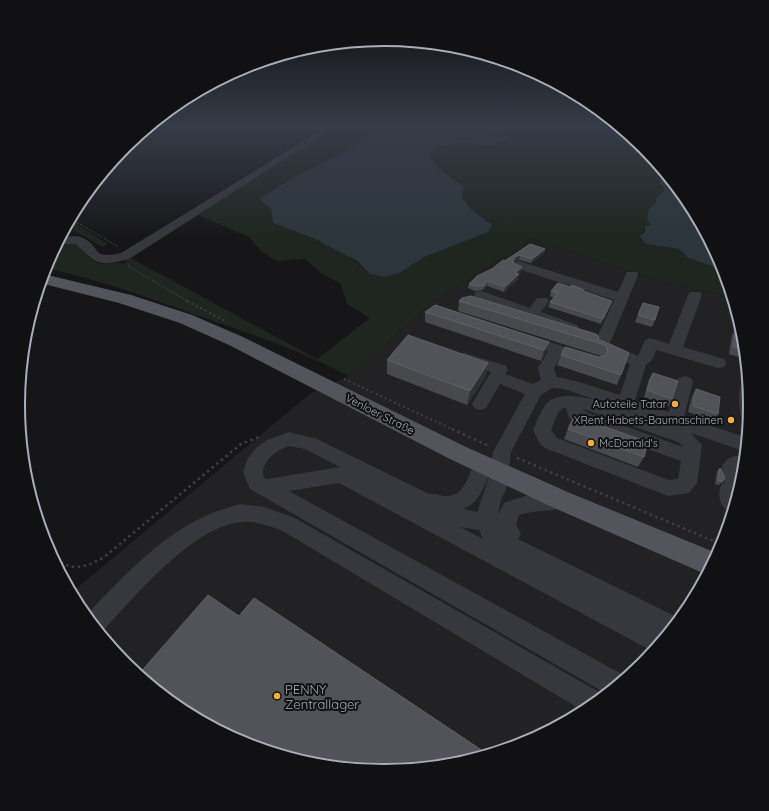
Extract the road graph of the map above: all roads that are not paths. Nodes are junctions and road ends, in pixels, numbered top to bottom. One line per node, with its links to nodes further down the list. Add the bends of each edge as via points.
1 (272, 164): 2 (street, via 131,252 116,258 97,258 80,241)
2 (65, 240)
3 (519, 264): 8 (street)
4 (632, 275): 8 (street)
5 (49, 277): 28 (main road, Venloer Straße, via 186,319 236,341 407,428)
6 (481, 295): 10 (street)
7 (695, 295): 14 (street)
8 (622, 298): 12 (street)
9 (542, 301): 10 (street)
10 (533, 313): 12 (street, via 564,318)
11 (513, 335): 13 (street)
12 (603, 339): 17 (street, via 602,344 606,349)
13 (557, 349): 16 (street); 20 (street, via 546,368)
14 (674, 350): 17 (street, via 650,343 645,359); 18 (street)
15 (450, 352): 19 (street, via 500,370)
16 (572, 354)
17 (639, 362): 24 (street)
18 (718, 363)
19 (496, 377): 22 (street); 25 (street)
20 (550, 382): 22 (street); 23 (street, via 570,384)
21 (684, 382): 26 (street)
22 (534, 391): 28 (street)
23 (585, 399): 23 (street, via 557,402 553,406 542,430 546,439 668,488 682,487 686,483 692,454 685,455 582,418 575,414 574,407); 24 (street)
24 (626, 403): 26 (street)
25 (480, 404)
26 (675, 420): 27 (street)
27 (742, 443)
28 (495, 463): 32 (main road, Venloer Straße); 34 (street); 35 (street, via 497,487 491,499)
29 (739, 463): 31 (street, via 731,466)
30 (266, 487): 33 (street, via 257,483 253,467 272,444 288,439 311,444); 39 (street, via 341,475); 40 (street)
31 (731, 490)
32 (561, 500): 35 (street, via 530,503 511,509); 36 (main road, Venloer Straße)
33 (425, 501): 34 (street, via 447,505); 35 (street, via 455,517)
34 (463, 501): 35 (street)
35 (488, 522): 38 (street, via 493,537)
36 (708, 562)
37 (97, 621): 41 (street, via 158,560 183,537 200,526 241,513 263,514 288,524)
38 (669, 625)
39 (658, 640)
40 (613, 683)
41 (590, 700)

